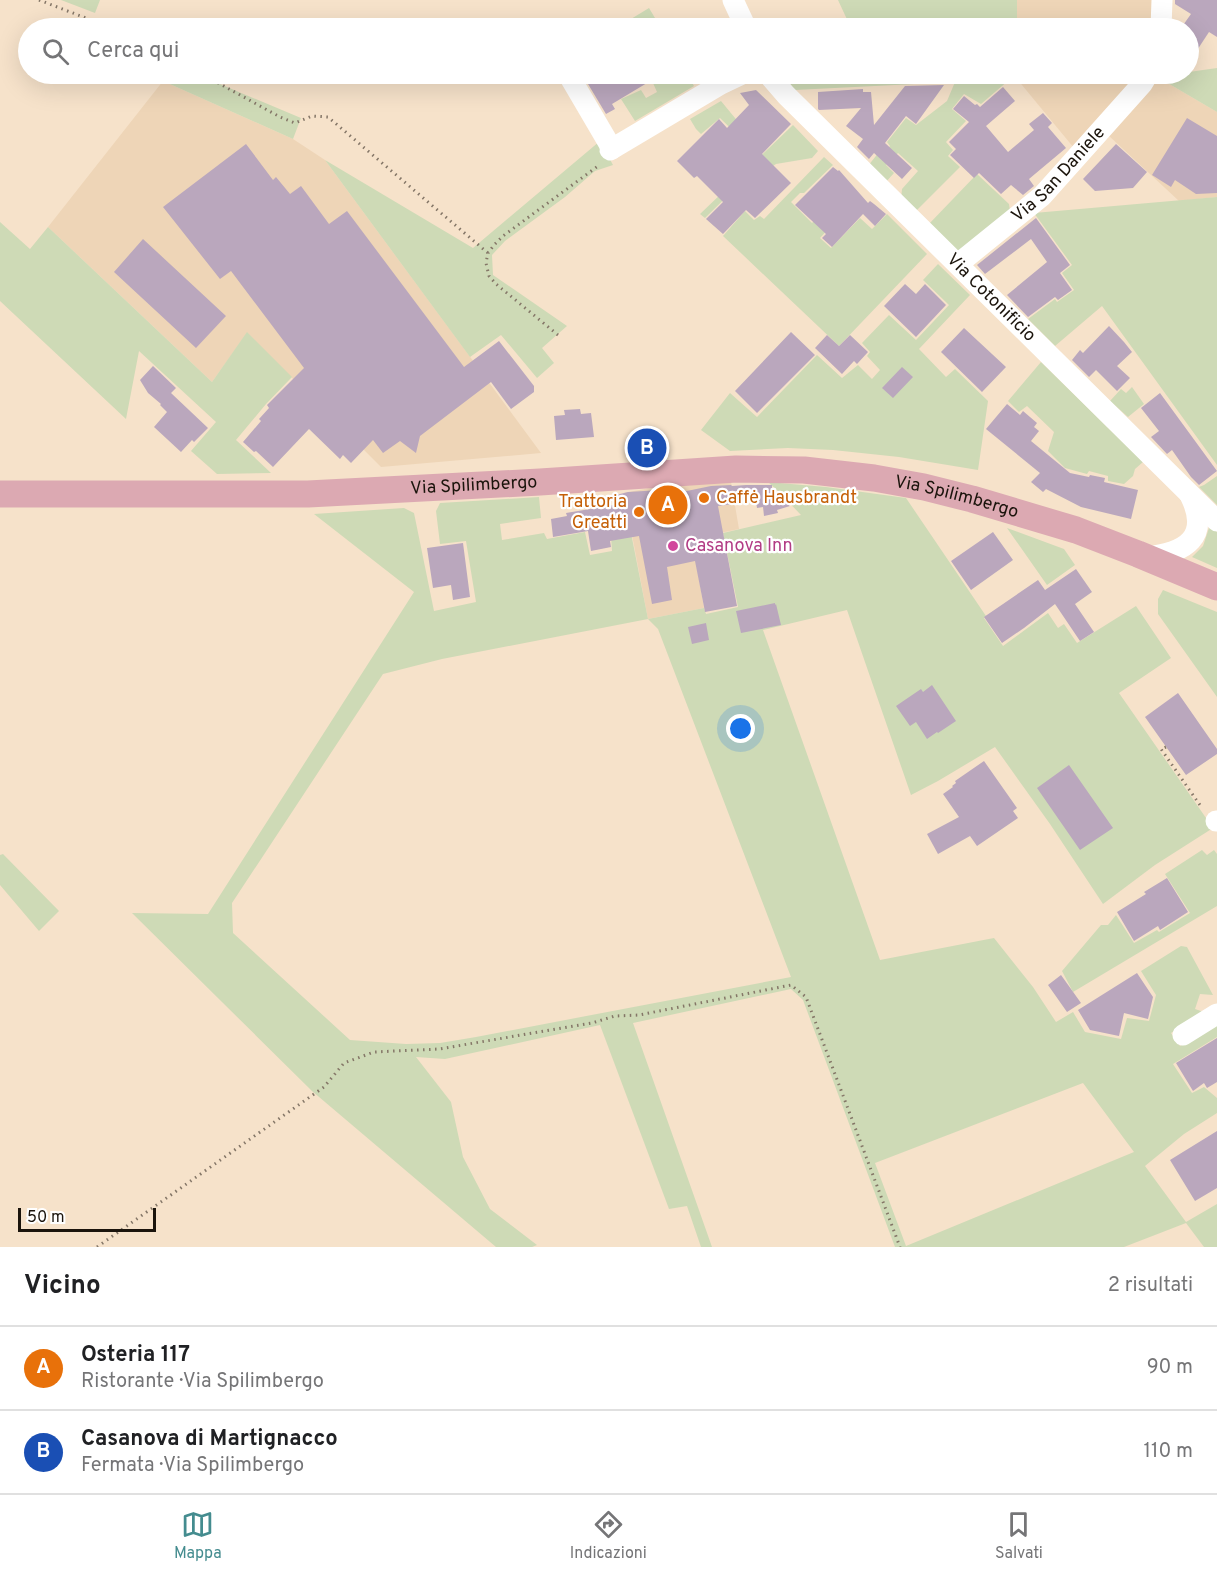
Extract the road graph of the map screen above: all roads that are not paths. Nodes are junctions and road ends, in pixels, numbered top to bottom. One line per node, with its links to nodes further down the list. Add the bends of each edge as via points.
1 (732, 0): 3 (street)
2 (1162, 0): 4 (street)
3 (741, 18)
4 (1161, 18)
5 (574, 84): 6 (street, via 611,150)
6 (721, 84)
7 (777, 84): 9 (street, Via Cotonificio)
8 (1142, 84): 9 (street, Via San Daniele, via 1042,196)
9 (958, 264): 10 (street, Via Cotonificio)
10 (1188, 491): 12 (street, Via Cotonificio); 13 (street, via 1198,521 1189,544 1174,553)
11 (0, 494): 13 (main road, Via Spilimbergo, via 308,494 736,469 804,470 874,478 972,499 1076,530)
12 (1217, 521)
13 (1146, 557): 14 (main road, Via Spilimbergo)
14 (1217, 587)
15 (1217, 1014): 16 (street)
16 (1184, 1035)

